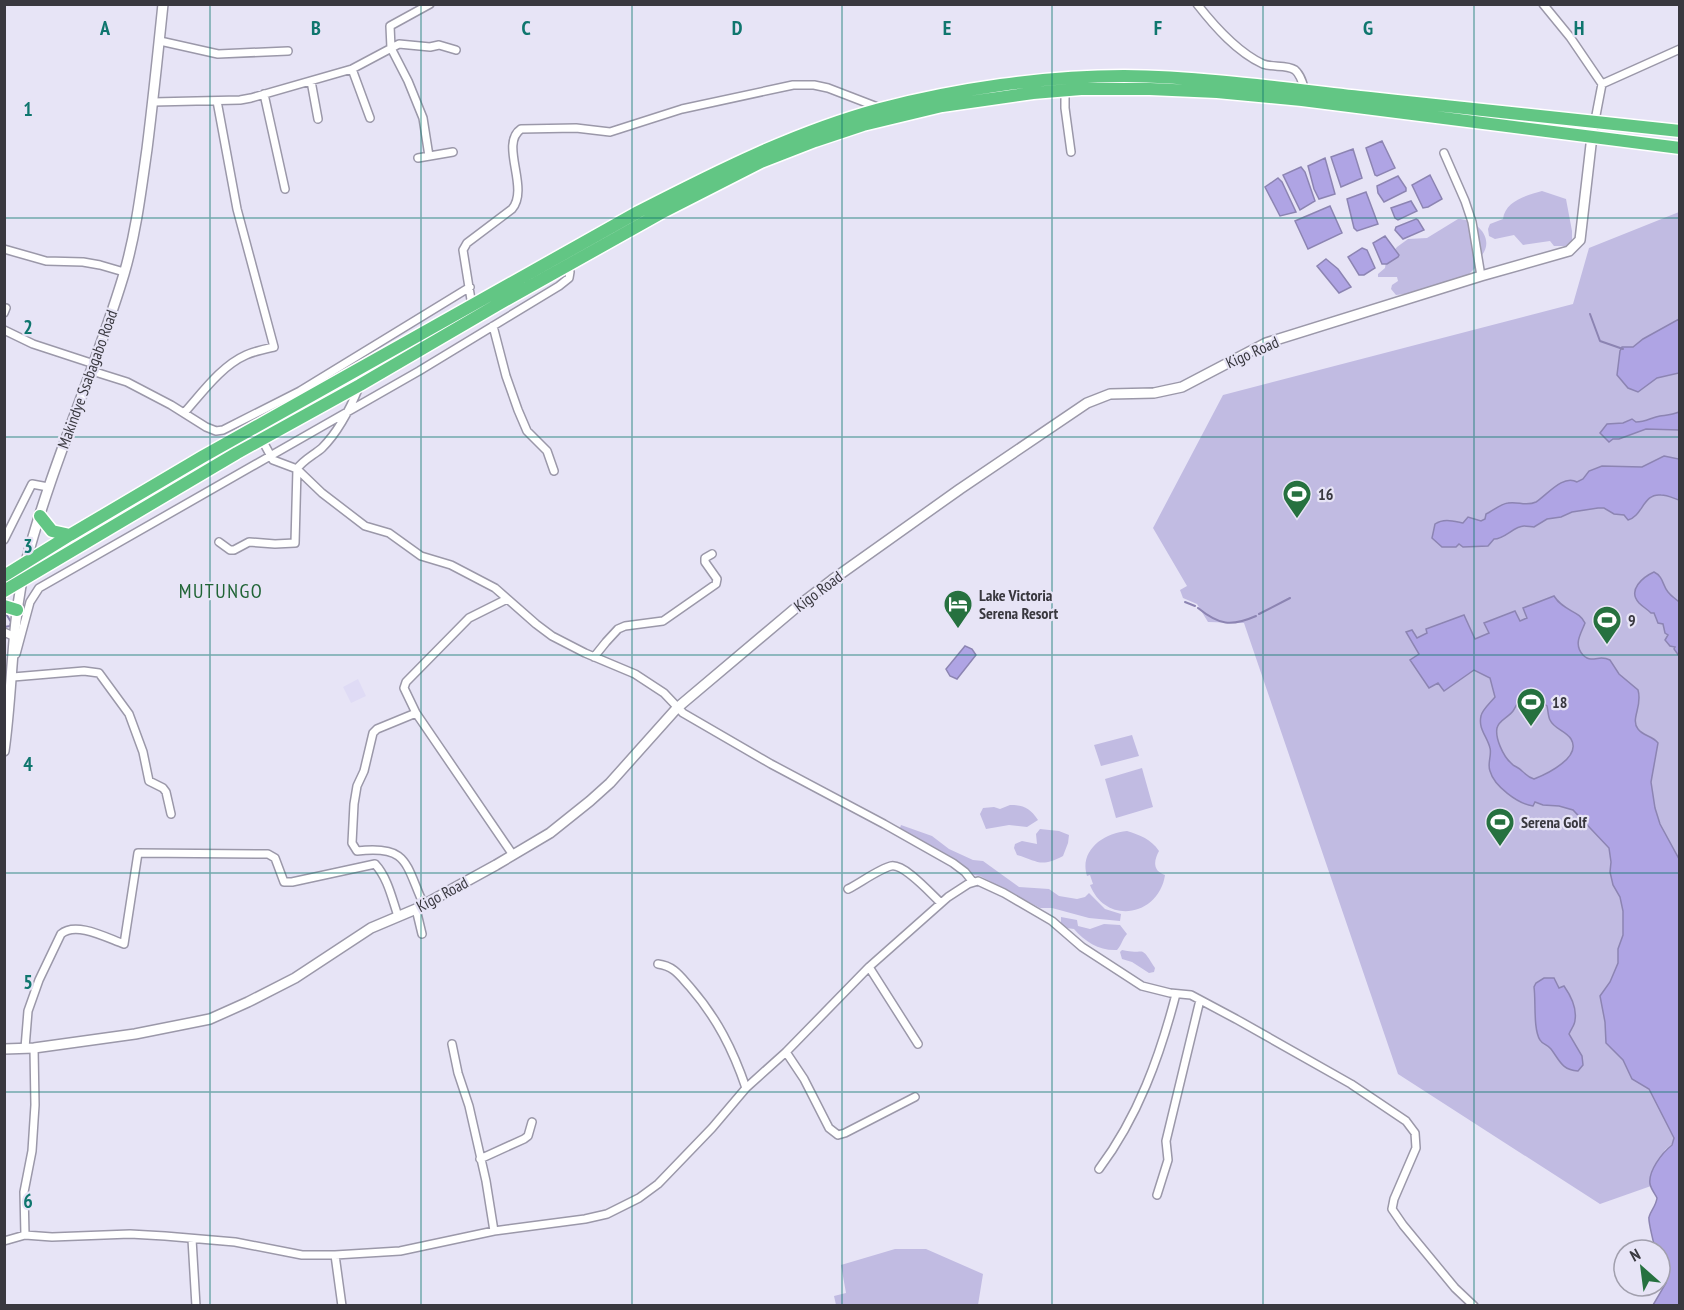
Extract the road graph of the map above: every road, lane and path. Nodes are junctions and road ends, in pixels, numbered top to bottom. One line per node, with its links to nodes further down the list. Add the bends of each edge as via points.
1 (164, 4): 5 (street, Makindye Ssabagabo Road)
2 (430, 4): 6 (street, via 390,26)
3 (1197, 4): 14 (street, via 1245,53 1265,65 1294,70)
4 (1543, 4): 12 (street)
5 (160, 41): 9 (street, via 218,54); 17 (street, Makindye Ssabagabo Road)
6 (391, 48): 8 (street, via 399,44 439,45); 10 (street); 28 (street, via 423,118)
7 (1680, 49): 12 (street)
8 (456, 50)
9 (288, 51)
10 (352, 69): 11 (street); 19 (street)
11 (311, 81): 15 (street); 20 (street)
12 (1602, 84): 21 (street)
13 (1065, 90): 23 (highway, via 1216,92); 26 (street); 32 (highway, via 942,106 815,141 722,181)
14 (1305, 91): 18 (highway, via 1223,81 1099,77 971,90); 21 (highway)
15 (264, 93): 16 (street); 30 (street)
16 (217, 101): 17 (street); 42 (street, via 237,209 274,347 237,360)
17 (153, 102): 33 (street, Makindye Ssabagabo Road)
18 (882, 109): 35 (street, via 828,88 806,84 682,109 610,132 521,129 515,135 513,151 518,200 464,246); 36 (highway, via 805,134 706,177)
19 (370, 118)
20 (318, 119)
21 (1595, 121): 22 (highway); 23 (street)
22 (1680, 131)
23 (1592, 136): 24 (highway); 34 (street, Kigo Road, via 1580,240 1569,251)
24 (1680, 148)
25 (453, 152): 28 (street)
26 (1071, 152)
27 (1444, 153): 34 (street, via 1472,222)
28 (429, 156): 29 (street)
29 (418, 158)
30 (285, 189)
31 (4, 249): 33 (street, via 46,261 83,262)
32 (566, 266): 37 (street, via 569,278); 40 (highway)
33 (124, 272): 39 (street, Makindye Ssabagabo Road)
34 (1481, 276): 65 (street, Kigo Road, via 1266,343 1176,389 1110,394 1087,403 832,580)
35 (470, 287): 36 (street); 42 (street, via 300,391 223,430 213,430)
36 (471, 306): 49 (highway)
37 (493, 326): 41 (street); 46 (street, via 518,410 527,431 547,451)
38 (4, 330): 39 (street)
39 (93, 368): 42 (street); 47 (street, Makindye Ssabagabo Road)
40 (360, 385): 41 (street); 43 (highway)
41 (350, 410): 44 (street); 45 (street, via 324,446)
42 (184, 413)
43 (261, 438): 44 (street); 55 (highway)
44 (269, 456): 45 (street, via 277,464); 63 (street, via 39,588 30,602)
45 (297, 469): 51 (street, via 295,543 249,542 230,550); 57 (street, via 364,526 389,533 421,556 459,569 495,588)
46 (554, 471)
47 (48, 487): 48 (street, Makindye Ssabagabo Road); 50 (street, via 32,484)
48 (40, 516): 49 (highway, via 52,531); 53 (street, Makindye Ssabagabo Road)
49 (70, 535): 53 (highway)
50 (4, 540)
51 (219, 542)
52 (712, 554): 62 (street, via 705,562 717,579 716,584 663,621 618,629)
53 (26, 564): 54 (highway); 55 (street, Makindye Ssabagabo Road)
54 (4, 576)
55 (24, 578): 56 (highway); 59 (street, Makindye Ssabagabo Road)
56 (4, 591)
57 (507, 600): 62 (street, via 552,636); 66 (street, via 470,618 406,682 405,693)
58 (4, 606): 59 (highway)
59 (17, 610): 61 (street, Makindye Ssabagabo Road)
60 (4, 632): 61 (street)
61 (15, 638): 63 (street, Makindye Ssabagabo Road)
62 (594, 657): 65 (street, via 643,678)
63 (13, 665): 64 (street, Makindye Ssabagabo Road)
64 (12, 677): 67 (street, Makindye Ssabagabo Road); 68 (street, via 84,671 99,674 129,714 150,781 166,792)
65 (677, 708): 69 (street, Kigo Road, via 590,801 550,833); 70 (street, via 953,863)
66 (416, 713): 69 (street); 73 (street, via 373,733 357,786 352,843 357,851 386,849 401,857)
67 (4, 751)
68 (171, 814)
69 (513, 855): 73 (street, Kigo Road)
70 (973, 882): 72 (street); 78 (street, via 987,884 1052,921 1082,947 1142,986)
71 (848, 889): 72 (street, via 895,866)
72 (941, 903): 77 (street)
73 (420, 906): 74 (street, Kigo Road); 75 (street)
74 (398, 916): 82 (street, Kigo Road, via 371,928 295,978 210,1019); 82 (street, via 381,870 375,864 284,882 275,858 268,854 138,853 124,944 76,928 62,934 28,1011)
75 (422, 934)
76 (658, 964): 85 (street, via 672,967 710,1012)
77 (869, 967): 81 (street); 84 (street)
78 (1176, 994): 79 (street); 89 (street, via 1148,1084)
79 (1200, 1000): 90 (street, via 1166,1141 1168,1160); 98 (street, via 1406,1120 1415,1133 1416,1148 1392,1209 1455,1288)
80 (452, 1044): 88 (street)
81 (918, 1044)
82 (30, 1048): 83 (street, Kigo Road); 92 (street, via 35,1105 24,1192)
83 (4, 1049)
84 (786, 1052): 85 (street); 86 (street, via 828,1128 838,1135)
85 (746, 1088): 91 (street, via 658,1184 639,1198 585,1219)
86 (915, 1097)
87 (532, 1122): 88 (street, via 524,1139)
88 (480, 1159): 91 (street)
89 (1099, 1169)
90 (1157, 1195)
91 (494, 1231): 95 (street, via 400,1251)
92 (25, 1235): 93 (street, via 130,1234); 94 (street)
93 (192, 1239): 95 (street); 96 (street)
94 (4, 1241)
95 (335, 1256): 97 (street)
96 (196, 1305)
97 (342, 1305)
98 (1474, 1305)

